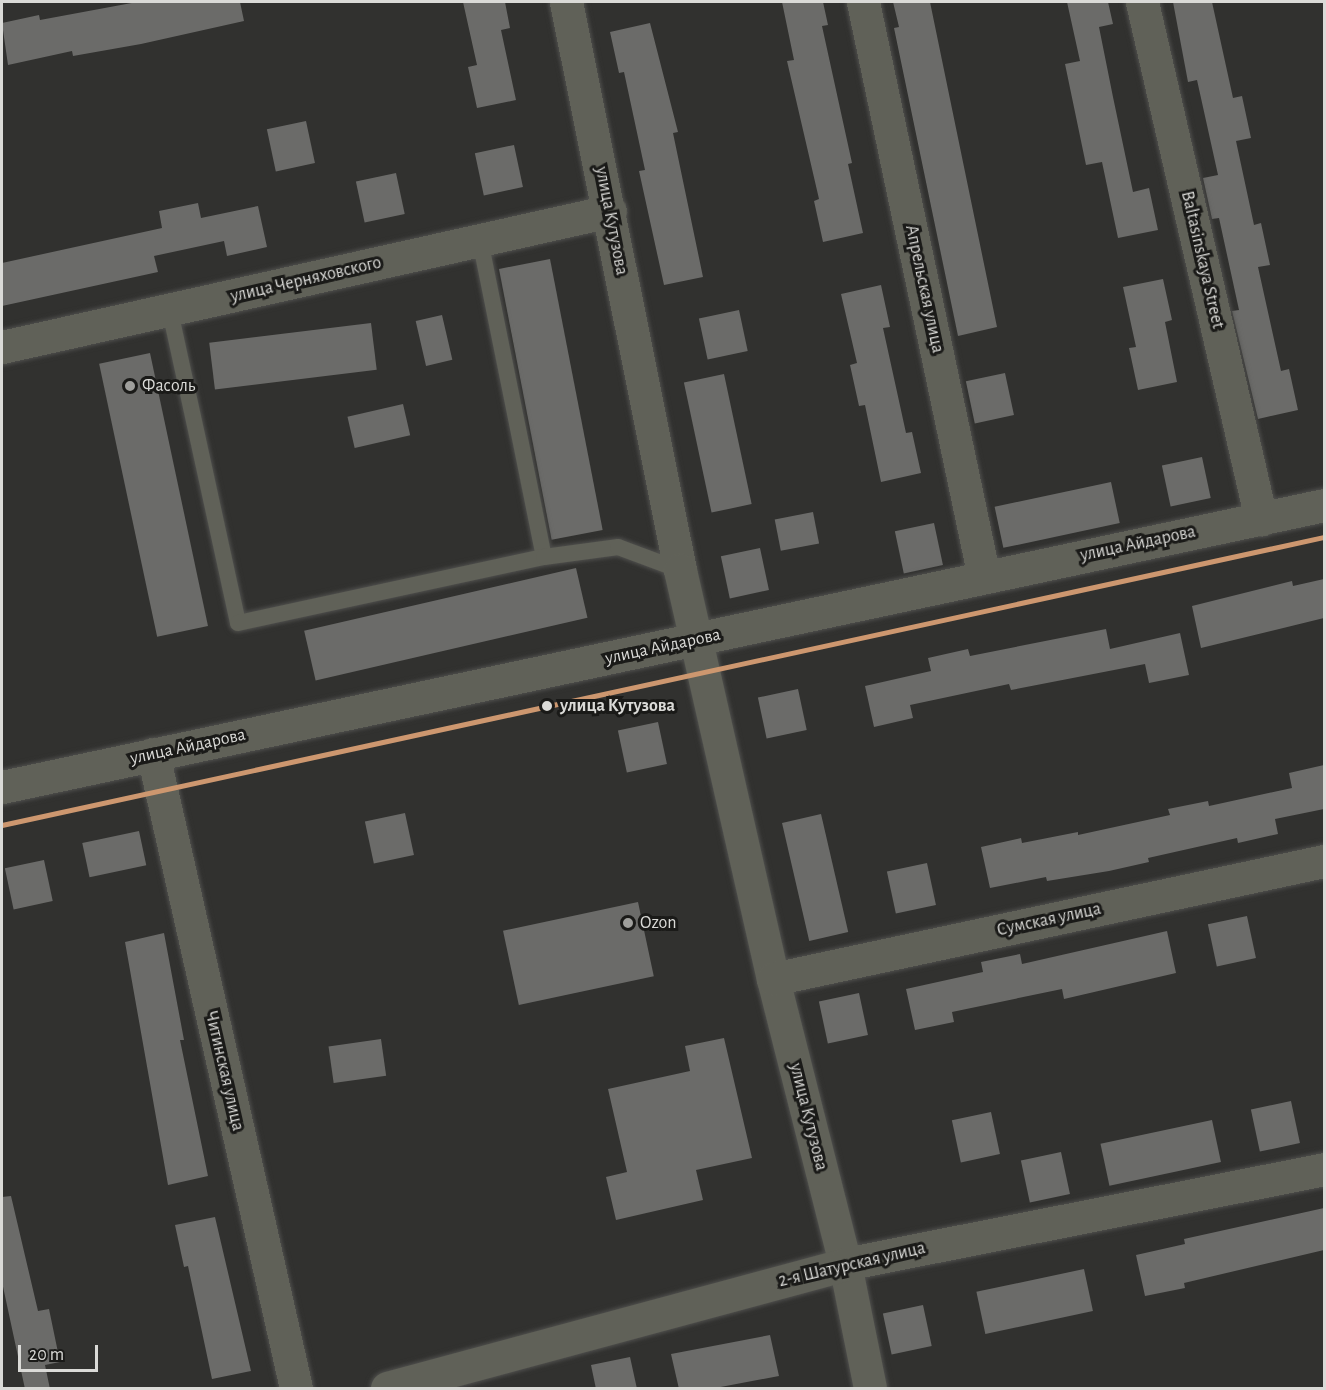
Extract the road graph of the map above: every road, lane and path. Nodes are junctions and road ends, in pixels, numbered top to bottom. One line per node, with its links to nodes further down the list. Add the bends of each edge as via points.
1 (566, 2): 4 (street, улица Кутузова)
2 (863, 2): 12 (street, Апрельская улица)
3 (1142, 2): 9 (street, Baltasinskaya Street)
4 (610, 211): 5 (street, улица Черняховского); 11 (street, улица Кутузова)
5 (480, 240): 6 (street, улица Черняховского); 10 (lane)
6 (170, 311): 7 (street, улица Черняховского); 10 (lane, via 238,623)
7 (2, 347)
8 (1324, 505): 9 (street, улица Айдарова)
9 (1261, 519): 12 (street, улица Айдарова)
10 (544, 557): 11 (lane, via 618,547)
11 (680, 570): 13 (street, улица Кутузова)
12 (984, 577): 13 (street, улица Айдарова)
13 (698, 639): 14 (street, улица Айдарова); 17 (street, улица Кутузова)
14 (153, 754): 15 (street, улица Айдарова); 20 (street, Читинская улица)
15 (2, 787)
16 (1324, 861): 17 (street, Сумская улица)
17 (773, 979): 19 (street, улица Кутузова)
18 (1324, 1169): 19 (street, 2-я Шатурская улица)
19 (845, 1264): 21 (street, 2-я Шатурская улица); 22 (street, улица Кутузова)
20 (296, 1389)
21 (387, 1389)
22 (870, 1389)

